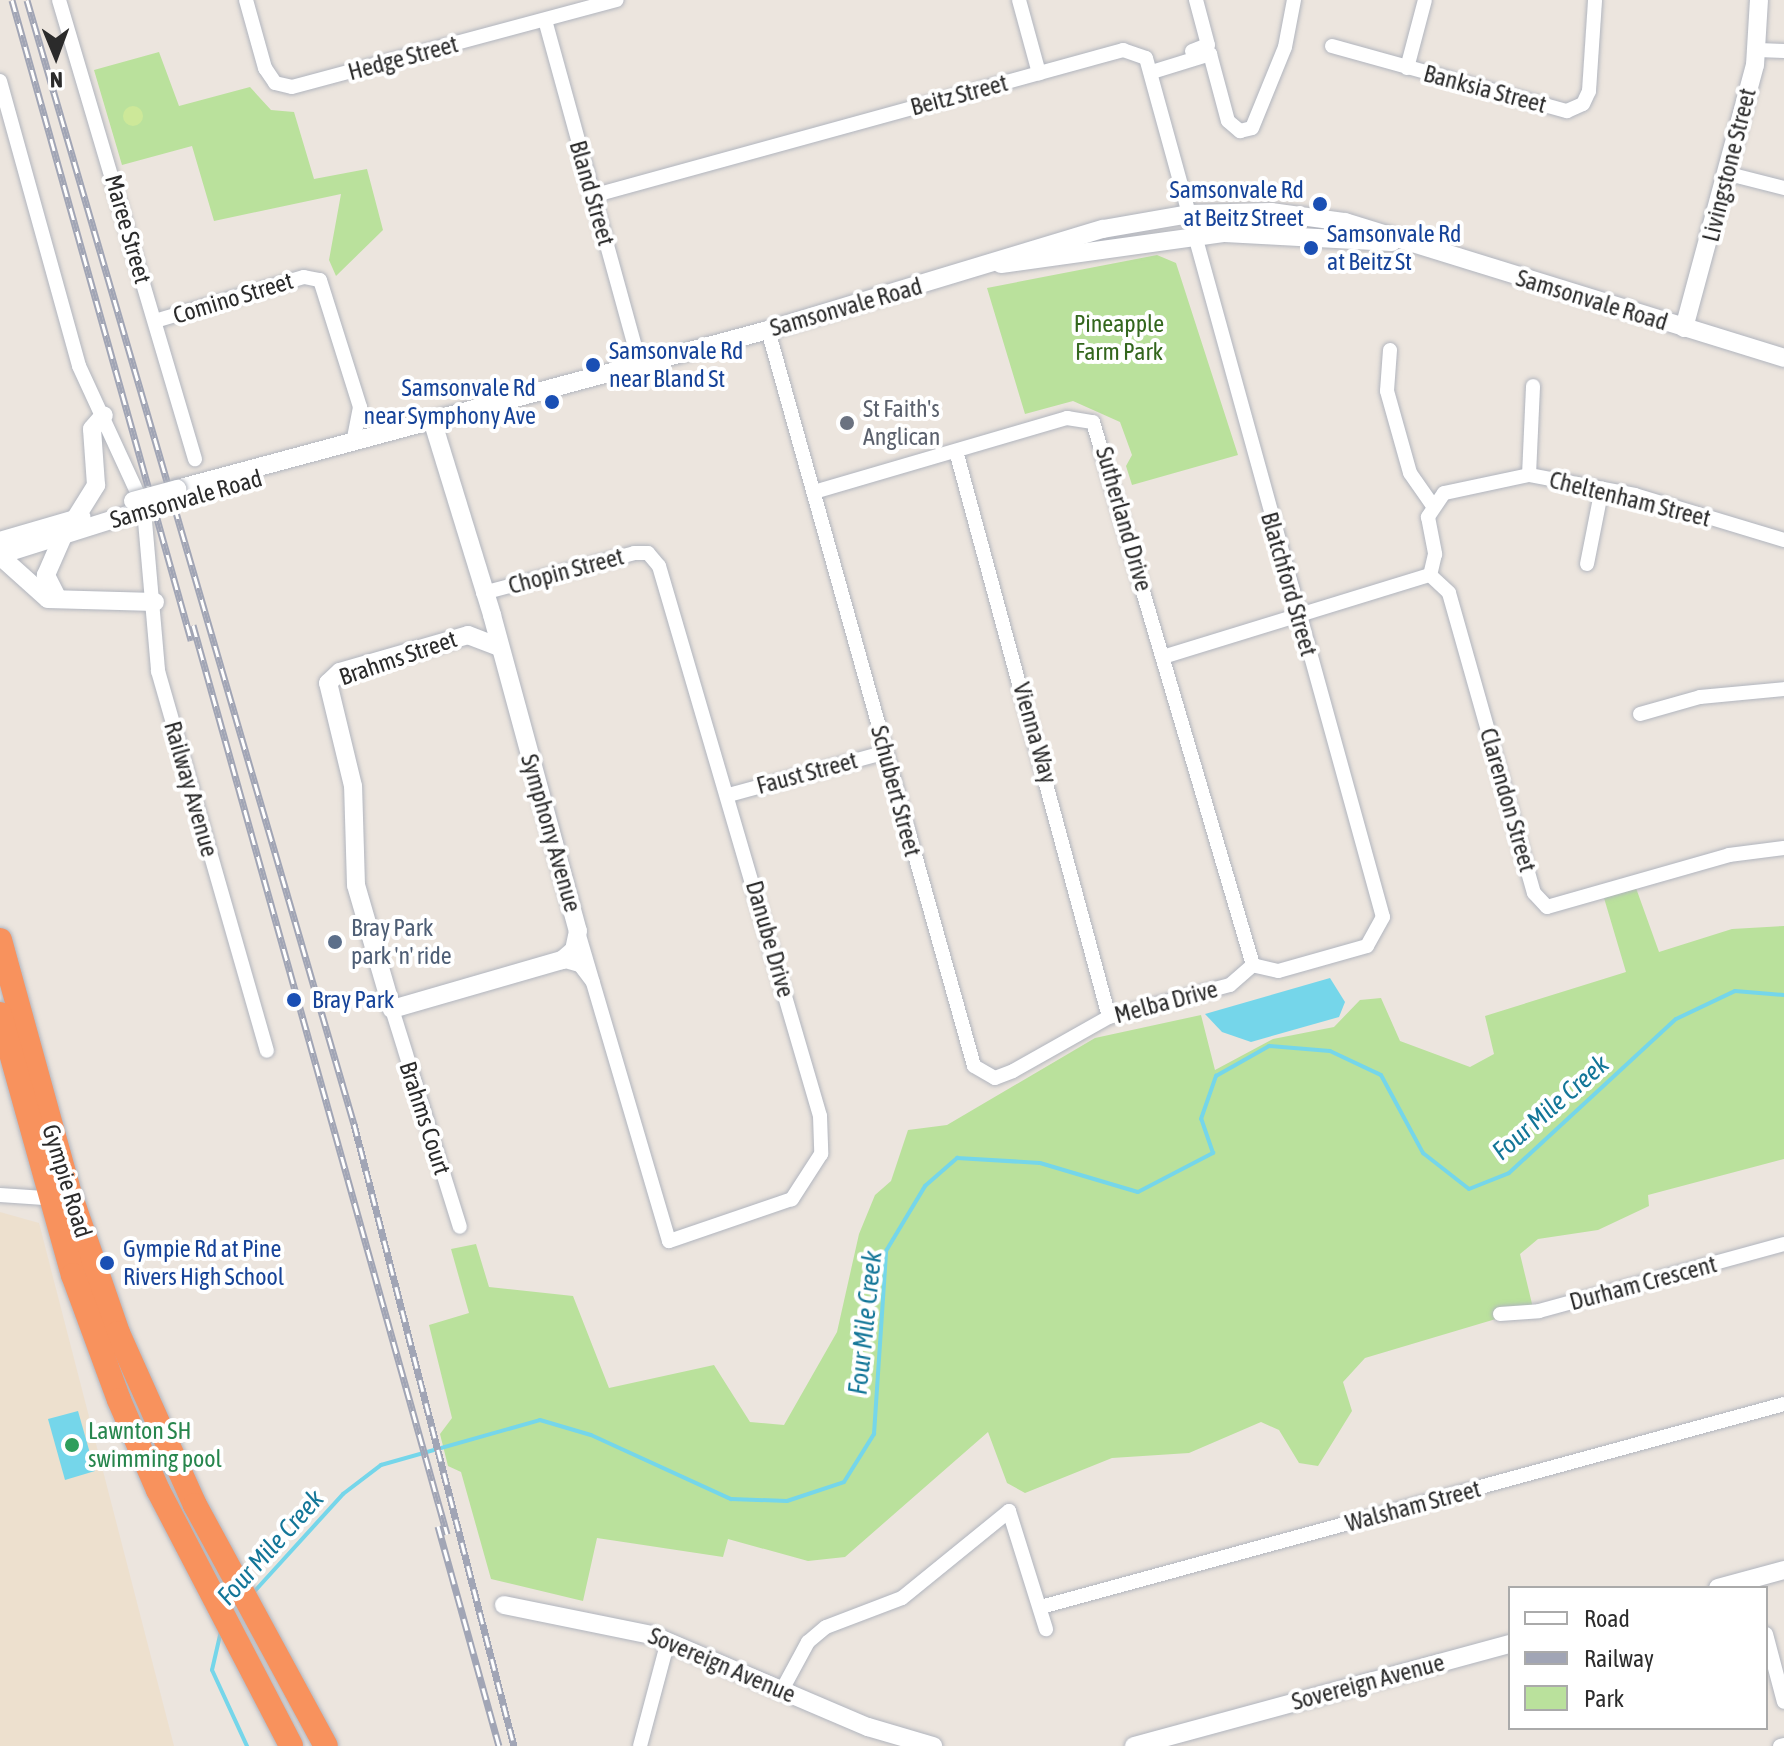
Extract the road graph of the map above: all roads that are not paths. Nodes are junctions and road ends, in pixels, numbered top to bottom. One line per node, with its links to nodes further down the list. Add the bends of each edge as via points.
1 (59, 0): 25 (street, Maree Street)
2 (246, 0): 10 (street, Hedge Street, via 265,68 275,83 292,87)
3 (617, 0): 10 (street, Hedge Street)
4 (1019, 0): 16 (street)
5 (1196, 0): 14 (street, via 1208,45)
6 (1294, 0): 14 (street, via 1285,47 1252,128 1240,131 1228,121 1210,54)
7 (1425, 0): 15 (street)
8 (1595, 0): 15 (street, Banksia Street, via 1589,91 1583,104 1567,111)
9 (1759, 0): 12 (main road, Livingstone Street)
10 (545, 20): 20 (street, Bland Street)
11 (1332, 46): 15 (street, Banksia Street)
12 (1758, 50): 13 (street); 18 (main road, Livingstone Street)
13 (1784, 51)
14 (1150, 68): 16 (street, Beitz Street, via 1141,53 1123,50); 21 (street)
15 (1407, 68)
16 (1039, 73): 20 (street, Beitz Street)
17 (0, 81): 33 (street, Railway Avenue, via 79,366)
18 (1725, 173): 19 (street); 26 (main road, Livingstone Street)
19 (1784, 188)
20 (592, 196): 30 (street, Bland Street)
21 (1189, 214): 22 (street); 23 (main road, Samsonvale Road, via 1321,218); 24 (main road, Samsonvale Road, via 1103,229)
22 (1193, 236): 23 (main road, Samsonvale Road, via 1288,232); 24 (main road, Samsonvale Road); 55 (street, Blatchford Street)
23 (1400, 242): 26 (main road, Samsonvale Road)
24 (998, 264): 27 (main road, Samsonvale Road)
25 (155, 321): 32 (street, Comino Street, via 304,277 320,280); 38 (street, Maree Street)
26 (1684, 328): 29 (main road, Samsonvale Road)
27 (768, 330): 30 (main road, Samsonvale Road); 41 (street)
28 (1390, 350): 42 (street, via 1387,391 1410,473)
29 (1784, 358)
30 (640, 365): 34 (main road, Samsonvale Road)
31 (1533, 386): 39 (street)
32 (360, 407): 35 (street); 36 (street, Comino Street)
33 (104, 415): 43 (street, Railway Avenue); 44 (main road, via 91,434 96,485)
34 (433, 423): 35 (main road, Samsonvale Road); 53 (main road, Symphony Avenue)
35 (391, 435): 36 (main road, Samsonvale Road)
36 (362, 440): 43 (main road, Samsonvale Road, via 357,451)
37 (956, 451): 41 (street, Sutherland Drive); 58 (street, Sutherland Drive, via 1067,418 1093,422); 71 (street, Vienna Way)
38 (195, 459)
39 (1529, 475): 40 (street, Cheltenham Street); 42 (street, Cheltenham Street, via 1444,493)
40 (1602, 488): 46 (street, Cheltenham Street); 50 (street)
41 (814, 492): 61 (street, Schubert Street)
42 (1432, 505): 51 (street)
43 (138, 506): 44 (main road, Samsonvale Road); 45 (main road, Samsonvale Road); 54 (street, Railway Avenue)
44 (75, 519): 47 (main road, Samsonvale Road)
45 (63, 536): 49 (main road, Samsonvale Road); 52 (main road, via 46,575)
46 (1784, 540)
47 (0, 541)
48 (648, 553): 53 (street, Chopin Street); 62 (street, Danube Drive, via 659,566)
49 (0, 556): 52 (main road, via 38,594)
50 (1587, 564)
51 (1430, 575): 55 (street); 63 (street, Clarendon Street, via 1449,593 1534,893 1547,907 1729,855)
52 (58, 599): 54 (main road)
53 (485, 599): 56 (main road, Brahms Street, via 483,622); 57 (main road, Symphony Avenue)
54 (155, 602): 72 (street, Railway Avenue, via 163,690)
55 (1299, 619): 58 (street); 67 (street, Blatchford Street, via 1383,917 1381,932 1367,946 1278,971)
56 (468, 635): 57 (main road, Brahms Street); 69 (main road, Brahms Street, via 340,672 328,683 353,786 356,885)
57 (499, 647): 64 (main road, Symphony Avenue)
58 (1163, 657): 67 (street, Sutherland Drive)
59 (1784, 689): 60 (street, via 1700,697)
60 (1640, 714)
61 (886, 752): 62 (street, Faust Street); 73 (street, Schubert Street, via 965,1048 974,1066)
62 (729, 795): 77 (street, Danube Drive, via 824,1135 813,1169 786,1204)
63 (1784, 848)
64 (578, 931): 66 (main road, via 574,950); 68 (street, Symphony Avenue)
65 (0, 940): 75 (highway, Gympie Road)
66 (562, 960): 68 (street, via 580,965); 69 (main road)
67 (1253, 965): 71 (street, Melba Drive, via 1230,985)
68 (593, 982): 77 (street, Symphony Avenue)
69 (392, 1009): 76 (street, Brahms Court)
70 (0, 1014): 75 (highway, Gympie Road)
71 (1109, 1017): 73 (street, Melba Drive)
72 (267, 1051)
73 (995, 1078)
74 (0, 1195): 75 (street)
75 (61, 1199): 81 (highway, Gympie Road, via 142,1393); 82 (highway, Gympie Road, via 119,1400)
76 (460, 1227)
77 (669, 1241)
78 (1784, 1244): 79 (street, Durham Crescent, via 1539,1311)
79 (1500, 1314)
80 (1784, 1404): 87 (street, Walsham Street)
81 (216, 1544): 82 (street, via 209,1559); 95 (highway, Gympie Road)
82 (195, 1564): 94 (highway, Gympie Road)
83 (1784, 1570): 84 (main road)
84 (1753, 1583): 85 (main road)
85 (1732, 1586)
86 (504, 1605): 89 (main road, Sovereign Avenue)
87 (1041, 1607): 88 (street); 92 (street, via 1009,1511 902,1598 826,1627 808,1642)
88 (1046, 1629)
89 (668, 1641): 92 (main road, Sovereign Avenue); 96 (street)
90 (1768, 1642): 93 (street)
91 (1508, 1645): 98 (main road, Sovereign Avenue)
92 (782, 1690): 97 (main road, Sovereign Avenue)
93 (1784, 1702)
94 (291, 1746)
95 (326, 1746)
96 (640, 1746)
97 (933, 1746)
98 (1134, 1746)

